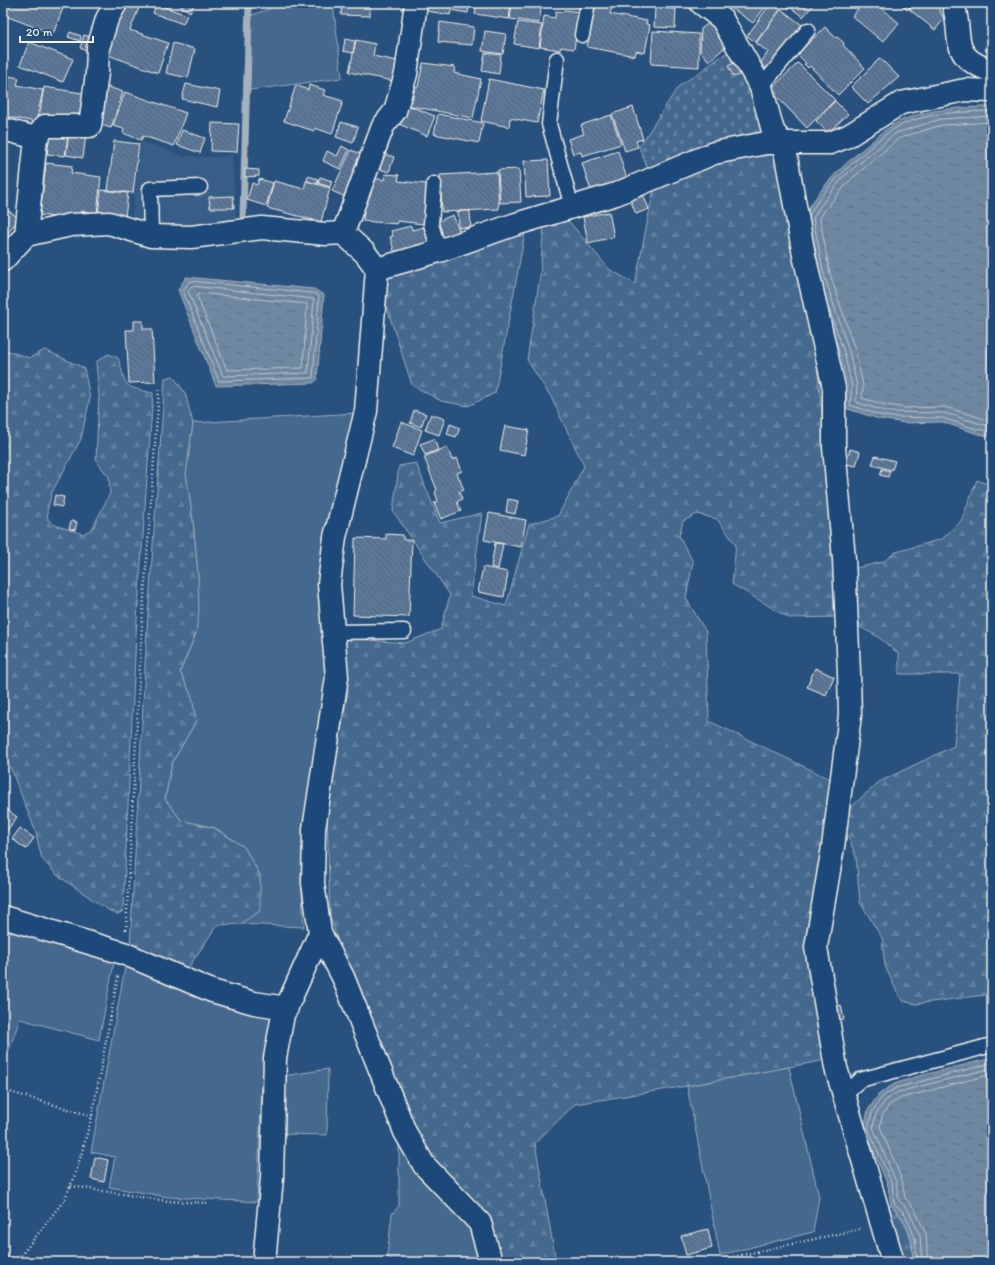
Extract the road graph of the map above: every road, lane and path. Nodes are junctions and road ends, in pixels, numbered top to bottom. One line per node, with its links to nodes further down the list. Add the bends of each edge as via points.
1 (116, 3): 13 (street, via 107,18 98,48 90,126 45,126)
2 (416, 3): 18 (street, via 406,74 395,111 383,126)
3 (588, 3): 7 (lane)
4 (701, 3): 10 (street, via 722,19)
5 (952, 3): 9 (street, via 957,39 965,57 978,66)
6 (808, 30): 10 (lane)
7 (582, 35)
8 (558, 59): 17 (lane, via 549,124)
9 (992, 71)
10 (761, 87): 14 (street, via 773,131)
11 (992, 91): 14 (street, via 964,90 901,103 848,136 830,143)
12 (3, 129): 13 (street)
13 (36, 138): 19 (street)
14 (784, 145): 17 (street, via 766,143 714,153 616,194); 33 (street, via 804,255 834,388 834,447 844,558 850,715 833,847 816,947 836,1068)
15 (434, 184): 21 (lane, via 431,224)
16 (200, 187): 20 (lane, via 150,189)
17 (572, 207): 21 (street)
18 (343, 233): 20 (street, via 326,234 262,228 191,237); 23 (street, via 365,253)
19 (26, 235): 20 (street, via 71,225 109,223); 22 (street)
20 (151, 236)
21 (439, 252): 23 (street)
22 (3, 260)
23 (377, 269): 26 (street, via 366,411 335,537 329,584)
24 (159, 390): 29 (path)
25 (404, 631): 26 (lane)
26 (332, 632): 28 (street, via 337,677 314,829 313,883)
27 (3, 917): 29 (street)
28 (320, 933): 30 (street); 41 (street, via 343,977 405,1132 424,1165 480,1223)
29 (123, 953): 30 (street, via 212,990 254,1003); 34 (path)
30 (287, 1008): 40 (street, via 283,1015 275,1058 272,1178)
31 (992, 1045): 33 (lane, via 860,1080)
32 (3, 1090): 34 (path)
33 (845, 1094): 37 (street)
34 (92, 1116): 35 (path)
35 (71, 1186): 36 (path, via 167,1201); 39 (path, via 65,1199)
36 (208, 1203)
37 (882, 1224): 42 (path); 43 (street)
38 (3, 1256): 39 (path)
39 (16, 1261)
40 (264, 1262)
41 (491, 1262)
42 (710, 1262)
43 (893, 1262)

